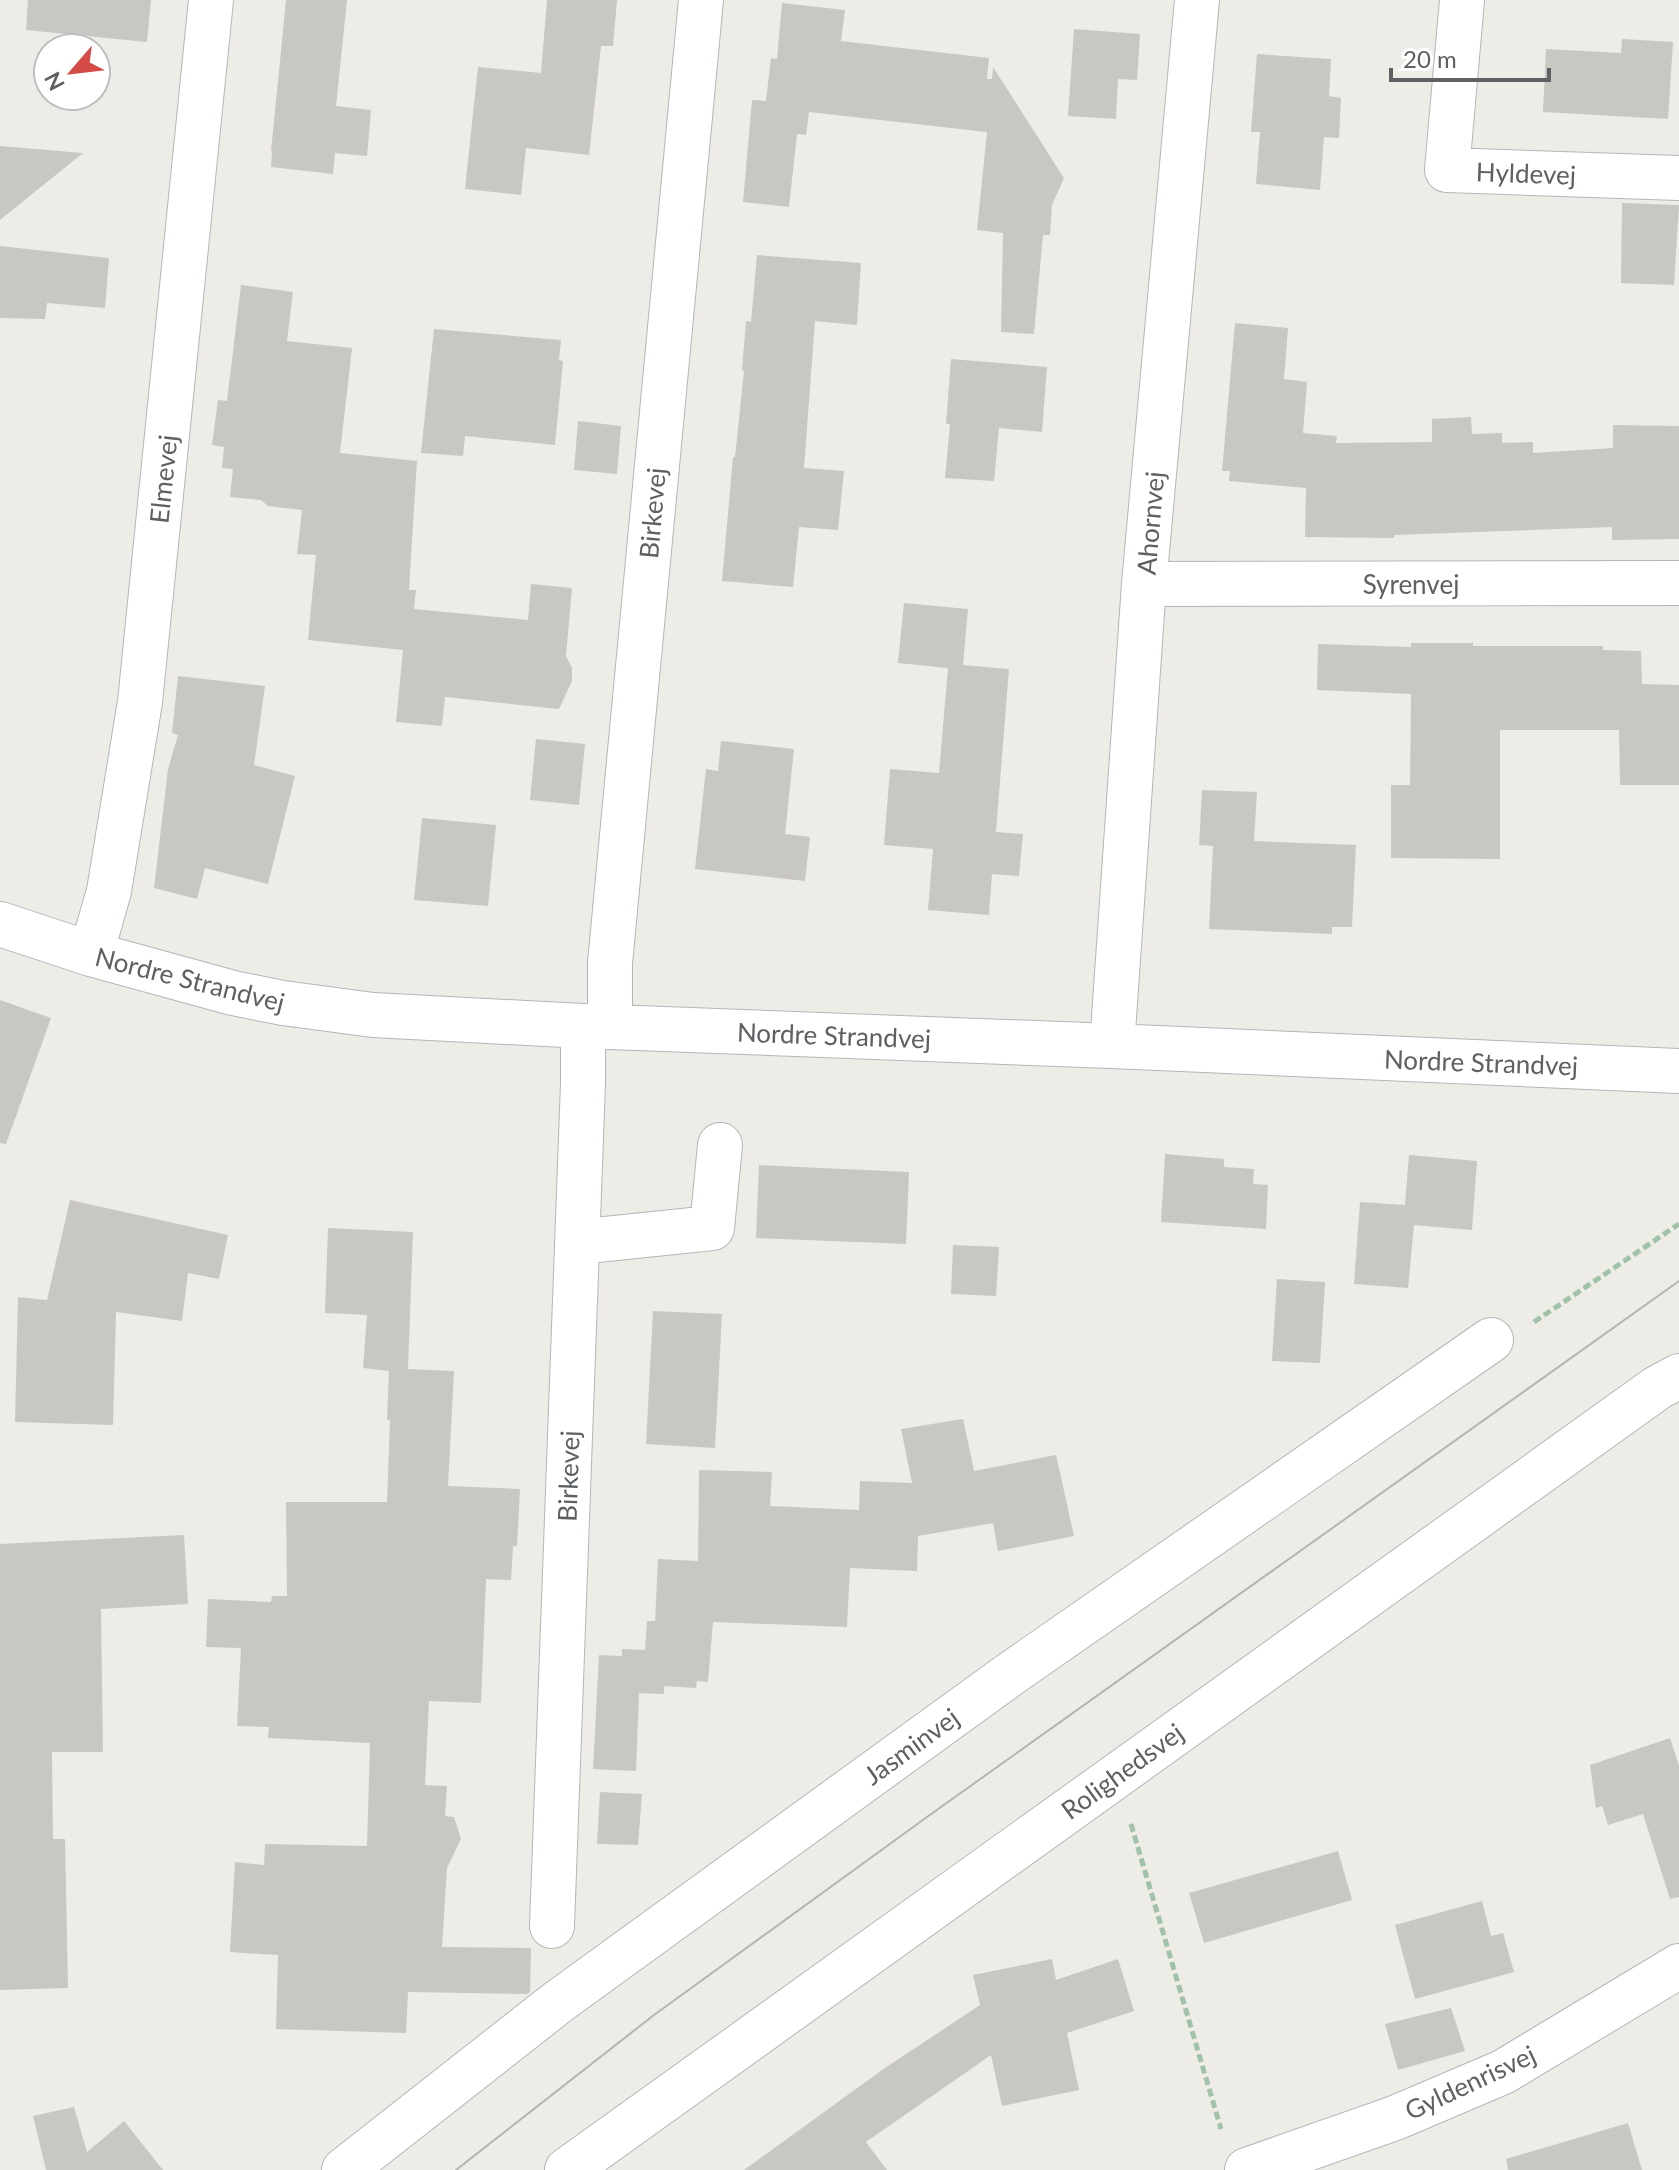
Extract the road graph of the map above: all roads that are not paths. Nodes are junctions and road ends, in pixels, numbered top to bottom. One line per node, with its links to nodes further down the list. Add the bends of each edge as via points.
1 (211, 0): 9 (street, Elmevej, via 140,702 109,891)
2 (701, 0): 10 (street, Birkevej, via 610,963)
3 (1197, 0): 7 (street, Ahornvej)
4 (1462, 0): 5 (street, Hyldevej, via 1447,170)
5 (1679, 178)
6 (1679, 583): 7 (street, Syrenvej)
7 (1144, 584): 11 (street, Ahornvej)
8 (0, 924): 9 (street, Nordre Strandvej)
9 (91, 954): 10 (street, Nordre Strandvej, via 283,1003 373,1015)
10 (596, 1026): 11 (street, Nordre Strandvej); 14 (street, Birkevej, via 583,1083)
11 (1112, 1046): 12 (street, Nordre Strandvej)
12 (1679, 1071)
13 (720, 1145): 14 (street, via 712,1228)
14 (577, 1242): 17 (street, Birkevej)
15 (1491, 1340): 20 (street, Jasminvej, via 996,1684 558,2002)
16 (1679, 1376): 21 (street, Rolighedsvej)
17 (552, 1926)
18 (1679, 1966): 19 (street, Gyldenrisvej, via 1503,2072 1395,2118)
19 (1235, 2154)
20 (344, 2170)
21 (567, 2170)

